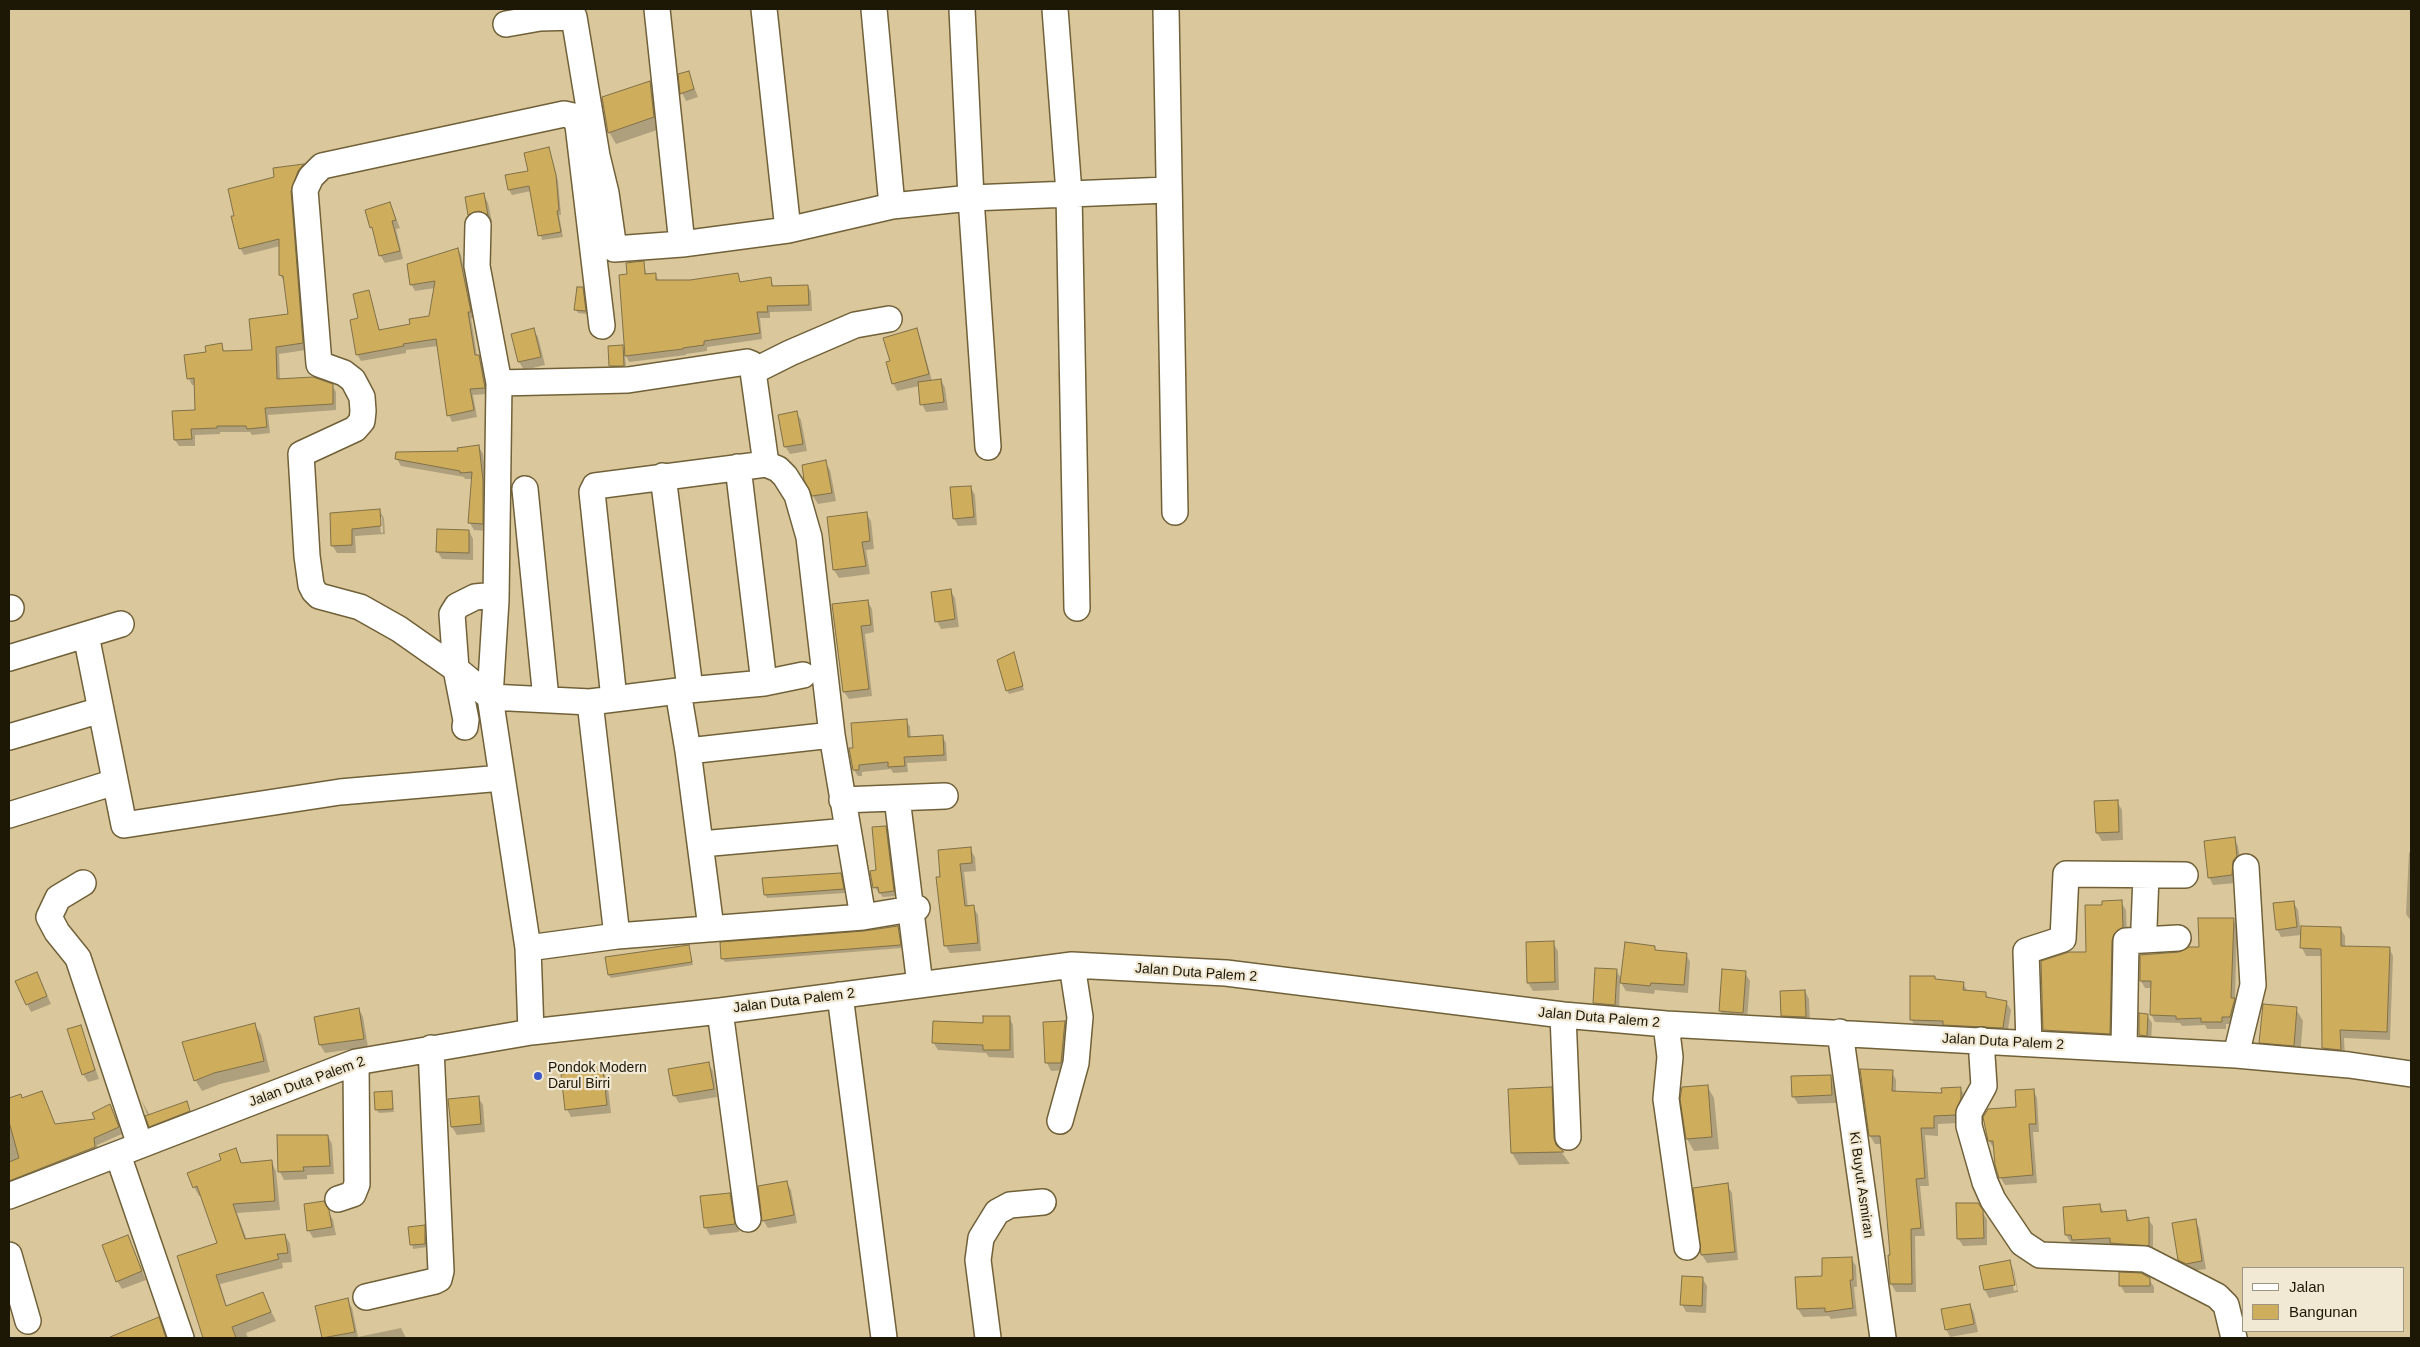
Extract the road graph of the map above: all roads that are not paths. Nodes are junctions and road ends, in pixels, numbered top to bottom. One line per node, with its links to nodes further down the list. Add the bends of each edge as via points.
1 (657, 9): 14 (street)
2 (764, 9): 13 (street)
3 (874, 9): 11 (street)
4 (962, 9): 10 (street)
5 (1055, 9): 9 (street)
6 (1166, 9): 8 (street)
7 (525, 16): 14 (street, via 574,17 614,249)
8 (1168, 190): 9 (street); 24 (street)
9 (1069, 193): 10 (street); 26 (street)
10 (971, 198): 11 (street); 19 (street)
11 (892, 206): 13 (street)
12 (478, 225): 18 (street, via 477,266)
13 (788, 230): 14 (street)
14 (682, 244)
15 (889, 319): 17 (street, via 856,325 790,352)
16 (602, 326): 30 (street, via 578,125 573,116 564,114 322,166 311,176 306,190 319,364 344,373 352,380 362,397 364,411 362,421 355,429 301,454 306,556 311,585 319,596 360,607 398,629)
17 (754, 371): 18 (street, via 752,364 747,362 628,380); 20 (street)
18 (500, 383): 25 (street)
19 (988, 447)
20 (766, 464): 21 (street); 39 (street, via 785,476 804,514)
21 (738, 467): 22 (street); 32 (street)
22 (663, 476): 33 (street); 36 (street, via 603,484 595,486 592,492)
23 (525, 489): 35 (street)
24 (1175, 512)
25 (496, 600): 30 (street, via 475,597 454,610); 34 (street)
26 (1078, 608)
27 (121, 624): 28 (street)
28 (86, 635): 29 (street); 37 (street)
29 (9, 658)
30 (456, 669): 34 (street); 38 (street)
31 (803, 675): 32 (street)
32 (764, 683): 33 (street)
33 (684, 690): 36 (street); 41 (street)
34 (490, 697): 35 (street); 42 (street)
35 (546, 699): 36 (street)
36 (602, 701): 58 (street)
37 (101, 710): 40 (street); 43 (street)
38 (465, 727)
39 (832, 736): 41 (street); 46 (street)
40 (9, 737)
41 (688, 751): 49 (street)
42 (502, 778): 43 (street, via 340,792 124,826); 60 (street)
43 (115, 782): 47 (street)
44 (945, 796): 45 (street)
45 (897, 798): 46 (street); 54 (street)
46 (842, 800): 48 (street)
47 (9, 815)
48 (848, 831): 49 (street); 55 (street)
49 (701, 844): 57 (street)
50 (2246, 866): 73 (street, via 2253,985)
51 (2146, 875): 52 (street); 56 (street); 70 (street, via 2066,874 2063,939 2026,951)
52 (2185, 875)
53 (83, 884): 78 (street, via 58,898 49,918 78,958)
54 (914, 908): 55 (street); 62 (street)
55 (863, 917): 57 (street)
56 (2144, 926)
57 (711, 928): 58 (street)
58 (617, 936): 60 (street)
59 (2178, 938): 72 (street, via 2126,941)
60 (528, 948): 67 (street)
61 (1072, 965): 62 (street, Jalan Duta Palem 2); 65 (street, Jalan Duta Palem 2, via 1226,973); 76 (street, via 1080,1017 1077,1054)
62 (920, 985): 63 (street, Jalan Duta Palem 2)
63 (840, 995): 64 (street, Jalan Duta Palem 2); 89 (street)
64 (720, 1011): 67 (street, Jalan Duta Palem 2); 83 (street)
65 (1564, 1015): 66 (street, Jalan Duta Palem 2); 77 (street)
66 (1666, 1024): 68 (street, Jalan Duta Palem 2); 84 (street, via 1670,1058 1666,1099)
67 (531, 1032): 71 (street, Jalan Duta Palem 2)
68 (1840, 1032): 69 (street, Jalan Duta Palem 2); 91 (street, Ki Buyut Asmiran)
69 (1981, 1040): 70 (street, Jalan Duta Palem 2); 92 (street, via 1984,1086 1968,1113 1970,1126 1985,1182 2022,1243 2040,1255 2145,1259 2217,1296 2226,1305)
70 (2029, 1043): 72 (street, Jalan Duta Palem 2)
71 (431, 1048): 74 (street, Jalan Duta Palem 2); 86 (street, via 441,1271 435,1281)
72 (2124, 1048): 73 (street, Jalan Duta Palem 2)
73 (2236, 1055): 75 (street, Jalan Duta Palem 2)
74 (356, 1062): 78 (street, Jalan Duta Palem 2); 81 (street, via 357,1184 353,1194)
75 (2411, 1074)
76 (1060, 1121)
77 (1568, 1136)
78 (140, 1145): 79 (street, Jalan Duta Palem 2)
79 (118, 1155): 80 (street, Jalan Duta Palem 2); 88 (street)
80 (9, 1196)
81 (338, 1199)
82 (1042, 1202): 90 (street, via 1010,1205 997,1212 982,1238 978,1260)
83 (748, 1219)
84 (1687, 1247)
85 (9, 1255): 87 (street)
86 (366, 1297)
87 (28, 1321)
88 (181, 1338)
89 (884, 1338)
90 (988, 1338)
91 (1883, 1338)
92 (2234, 1338)

